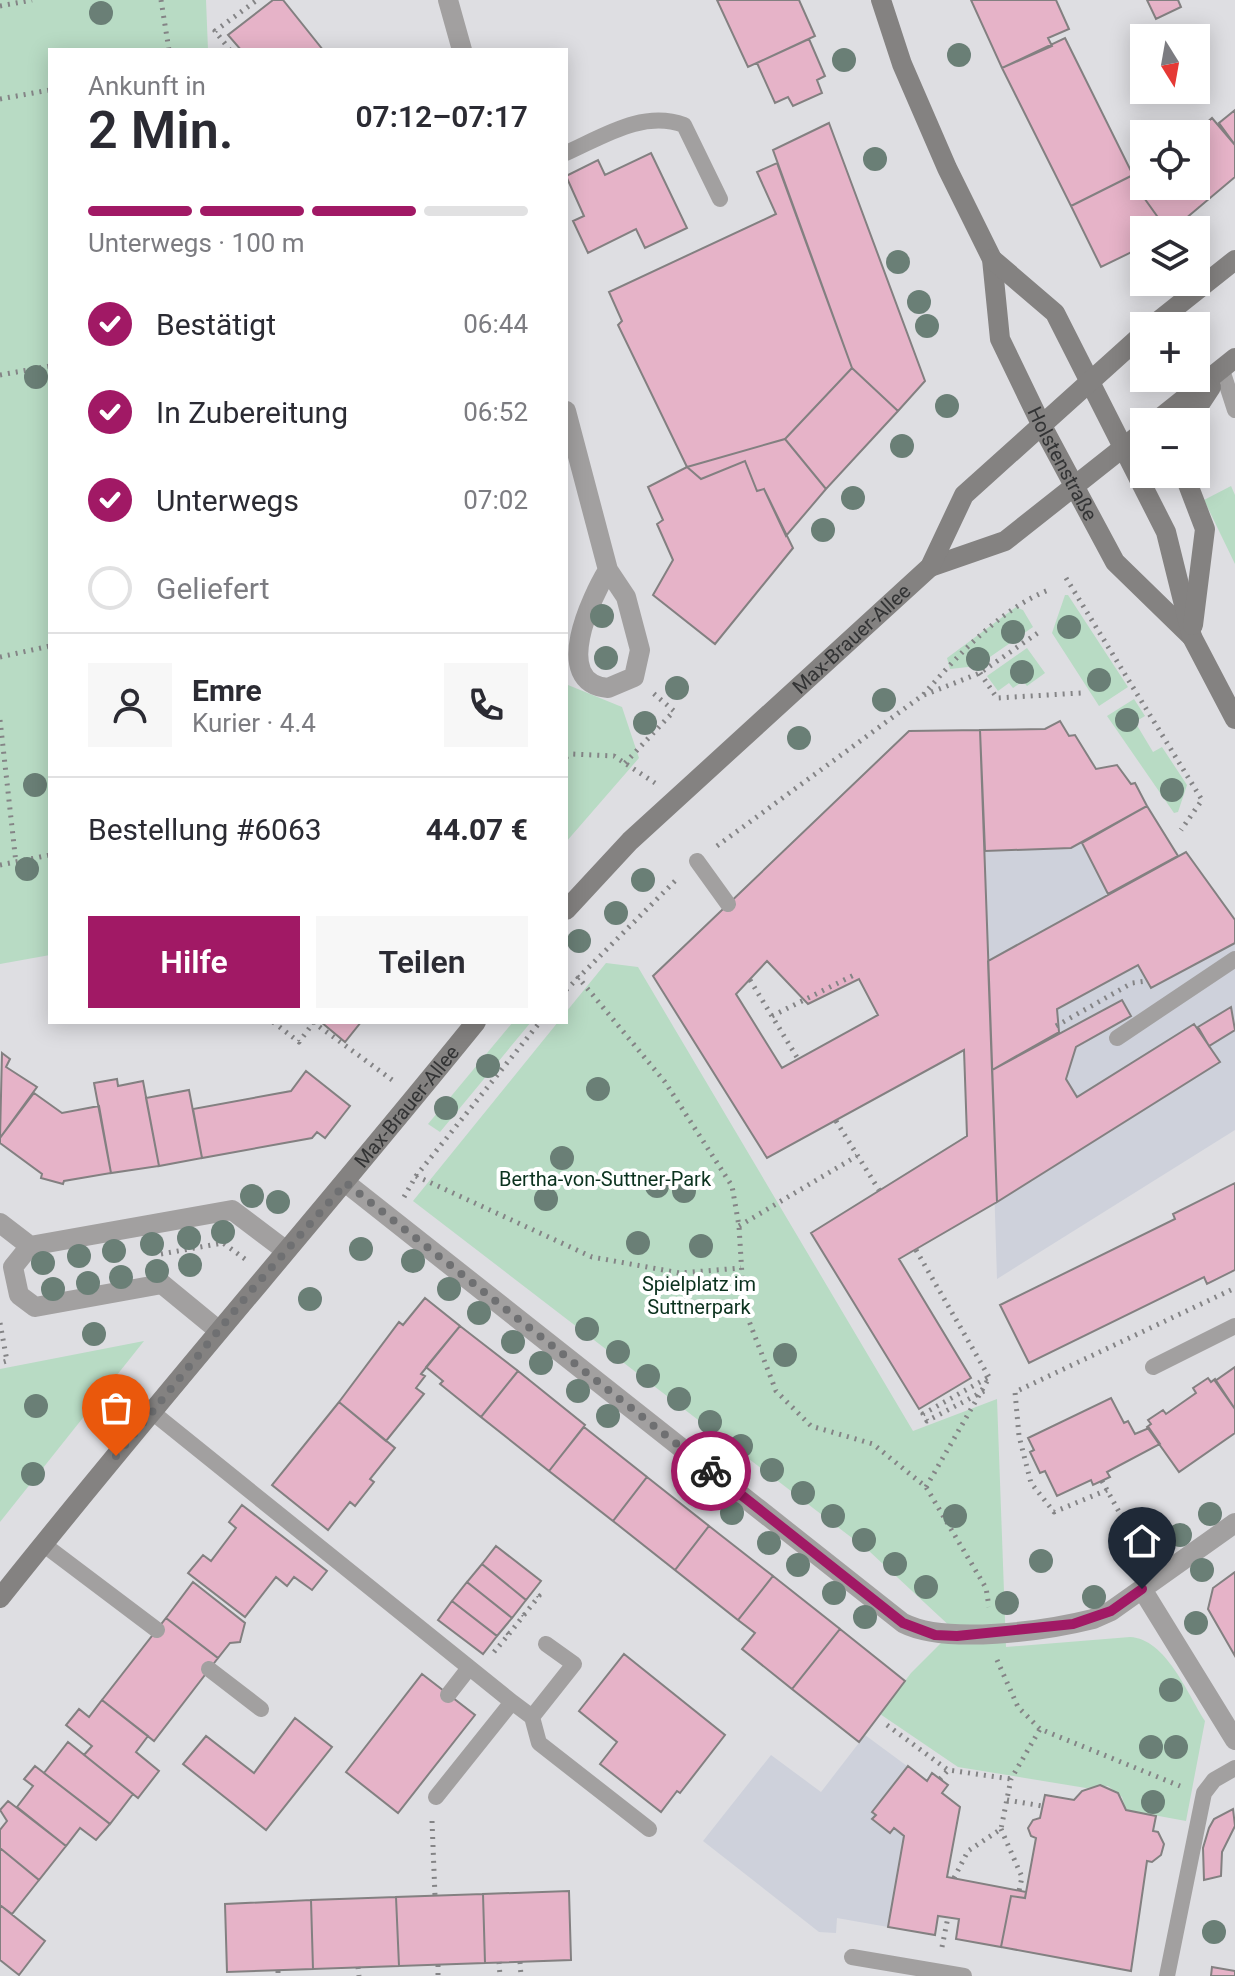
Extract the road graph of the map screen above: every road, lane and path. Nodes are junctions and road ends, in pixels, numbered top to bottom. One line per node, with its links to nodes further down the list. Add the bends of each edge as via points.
1 (32, 0): 6 (path)
2 (161, 0): 7 (path)
3 (257, 0): 8 (path, via 215,31)
4 (448, 0): 9 (street)
5 (881, 0): 14 (main road, Holstenstraße, via 902,64)
6 (0, 6)
7 (169, 48)
8 (228, 48)
9 (461, 48)
10 (48, 90): 11 (path)
11 (0, 99)
12 (568, 152): 13 (lane, via 625,126 664,117 684,125)
13 (720, 199)
14 (992, 259): 21 (main road, Holstenstraße, via 1055,313); 26 (main road, Holstenstraße, via 1000,339)
15 (1235, 260): 16 (main road)
16 (1170, 312)
17 (1130, 345): 21 (main road, Max-Brauer-Allee)
18 (1228, 364): 22 (main road); 23 (main road); 24 (lane)
19 (48, 366): 20 (path)
20 (0, 375)
21 (1090, 381): 26 (main road, Max-Brauer-Allee); 28 (main road, Holstenstraße)
22 (1173, 408)
23 (1198, 408)
24 (1235, 410)
25 (568, 419): 32 (street)
26 (1041, 424): 29 (main road, Holstenstraße); 31 (main road, Max-Brauer-Allee, via 964,495)
27 (1130, 442): 28 (main road, Max-Brauer-Allee)
28 (1123, 447): 29 (main road, Max-Brauer-Allee); 36 (main road, Holstenstraße, via 1166,532)
29 (1073, 487): 31 (main road, Max-Brauer-Allee, via 1005,541); 36 (main road, Holstenstraße, via 1115,562)
30 (1189, 488): 36 (main road, via 1205,529)
31 (930, 567): 47 (main road, Max-Brauer-Allee)
32 (608, 570): 40 (street, via 626,597 640,650); 40 (street, via 590,599 578,664 588,681 602,687 619,686)
33 (1066, 578): 48 (path, via 1202,800)
34 (1051, 589): 42 (path, via 1023,600)
35 (1042, 630): 39 (path)
36 (1192, 637): 43 (main road, Holstenstraße)
37 (48, 646): 38 (path)
38 (0, 657)
39 (980, 673): 41 (path, via 997,698); 42 (path)
40 (634, 677): 46 (path, via 674,711)
41 (1081, 693)
42 (923, 695): 50 (path)
43 (1235, 719)
44 (0, 720): 51 (path)
45 (568, 756): 46 (path, via 614,756)
46 (625, 763): 47 (path)
47 (679, 799): 54 (main road, Max-Brauer-Allee, via 630,841)
48 (1181, 830)
49 (48, 855): 51 (path)
50 (697, 861): 53 (lane); 57 (path)
51 (16, 863): 52 (path)
52 (0, 865)
53 (728, 904)
54 (568, 908)
55 (1235, 959): 68 (lane)
56 (856, 974): 61 (path)
57 (577, 976): 60 (path); 78 (path, via 665,1082 732,1186)
58 (750, 980): 61 (path)
59 (1147, 981): 67 (path, via 1132,983)
60 (568, 987)
61 (772, 1016): 69 (path)
62 (276, 1024): 63 (path, via 299,1042)
63 (312, 1024)
64 (317, 1024): 70 (path)
65 (474, 1024): 70 (main road, Max-Brauer-Allee)
66 (538, 1024): 73 (path)
67 (1056, 1026)
68 (1117, 1038)
69 (798, 1059)
70 (415, 1097): 74 (main road, Max-Brauer-Allee)
71 (836, 1121): 72 (path)
72 (857, 1156): 75 (path); 78 (path)
73 (416, 1176): 76 (path); 82 (path, via 592,1257 680,1273)
74 (346, 1183): 76 (street); 80 (main road, Max-Brauer-Allee)
75 (879, 1190)
76 (392, 1219): 104 (street, via 903,1623 935,1635)
77 (0, 1223): 79 (street)
78 (739, 1226): 82 (path)
79 (30, 1246): 80 (street, via 232,1210); 86 (street, via 13,1267 19,1295 35,1307 162,1284)
80 (285, 1250): 86 (main road, Max-Brauer-Allee)
81 (916, 1250): 89 (path)
82 (741, 1268): 93 (path, via 744,1308 776,1391 811,1426 873,1444)
83 (1235, 1288): 94 (path, via 1015,1392 1031,1483 1054,1512)
84 (0, 1323): 87 (path, via 7,1361)
85 (1235, 1326): 88 (lane)
86 (218, 1330): 91 (main road, Max-Brauer-Allee)
87 (0, 1363)
88 (1153, 1367)
89 (989, 1377): 90 (path); 90 (path, via 923,1414 927,1421)
90 (984, 1391): 93 (path)
91 (152, 1412): 96 (main road, Max-Brauer-Allee); 108 (lane)
92 (1102, 1481): 94 (path)
93 (926, 1487): 104 (path, via 986,1588)
94 (1107, 1490): 97 (path)
95 (1235, 1523): 97 (street)
96 (43, 1544): 99 (main road, Max-Brauer-Allee); 103 (lane)
97 (1149, 1584): 104 (street, via 1093,1619); 116 (street)
98 (533, 1591): 101 (path, via 539,1596)
99 (0, 1598)
100 (518, 1610): 101 (path)
101 (524, 1615): 105 (path)
102 (503, 1629): 105 (path)
103 (157, 1630)
104 (994, 1632): 115 (path, via 1002,1676 1018,1707)
105 (509, 1634): 107 (path)
106 (546, 1644): 113 (lane, via 574,1664)
107 (494, 1652)
108 (469, 1668): 110 (lane); 111 (lane)
109 (209, 1669): 112 (lane)
110 (448, 1695)
111 (512, 1702): 113 (lane); 122 (lane)
112 (261, 1709)
113 (532, 1717): 125 (lane, via 539,1743)
114 (887, 1725): 118 (path)
115 (1040, 1729): 120 (path); 121 (path)
116 (1235, 1740)
117 (1235, 1768): 121 (lane)
118 (948, 1770): 119 (path); 120 (path)
119 (940, 1779)
120 (1011, 1779): 123 (path)
121 (1204, 1793): 140 (lane)
122 (436, 1797): 129 (path)
123 (1007, 1800): 124 (path); 126 (path)
124 (1042, 1806)
125 (649, 1829)
126 (1001, 1829): 127 (path, via 968,1851); 128 (path, via 1022,1877)
127 (954, 1878)
128 (1019, 1891)
129 (435, 1896)
130 (852, 1957): 139 (lane)
131 (499, 1962): 137 (path)
132 (520, 1962): 138 (path)
133 (438, 1965): 136 (path)
134 (358, 1967): 135 (path)
135 (359, 1976)
136 (438, 1976)
137 (500, 1976)
138 (521, 1976)
139 (964, 1976)
140 (1167, 1976)

